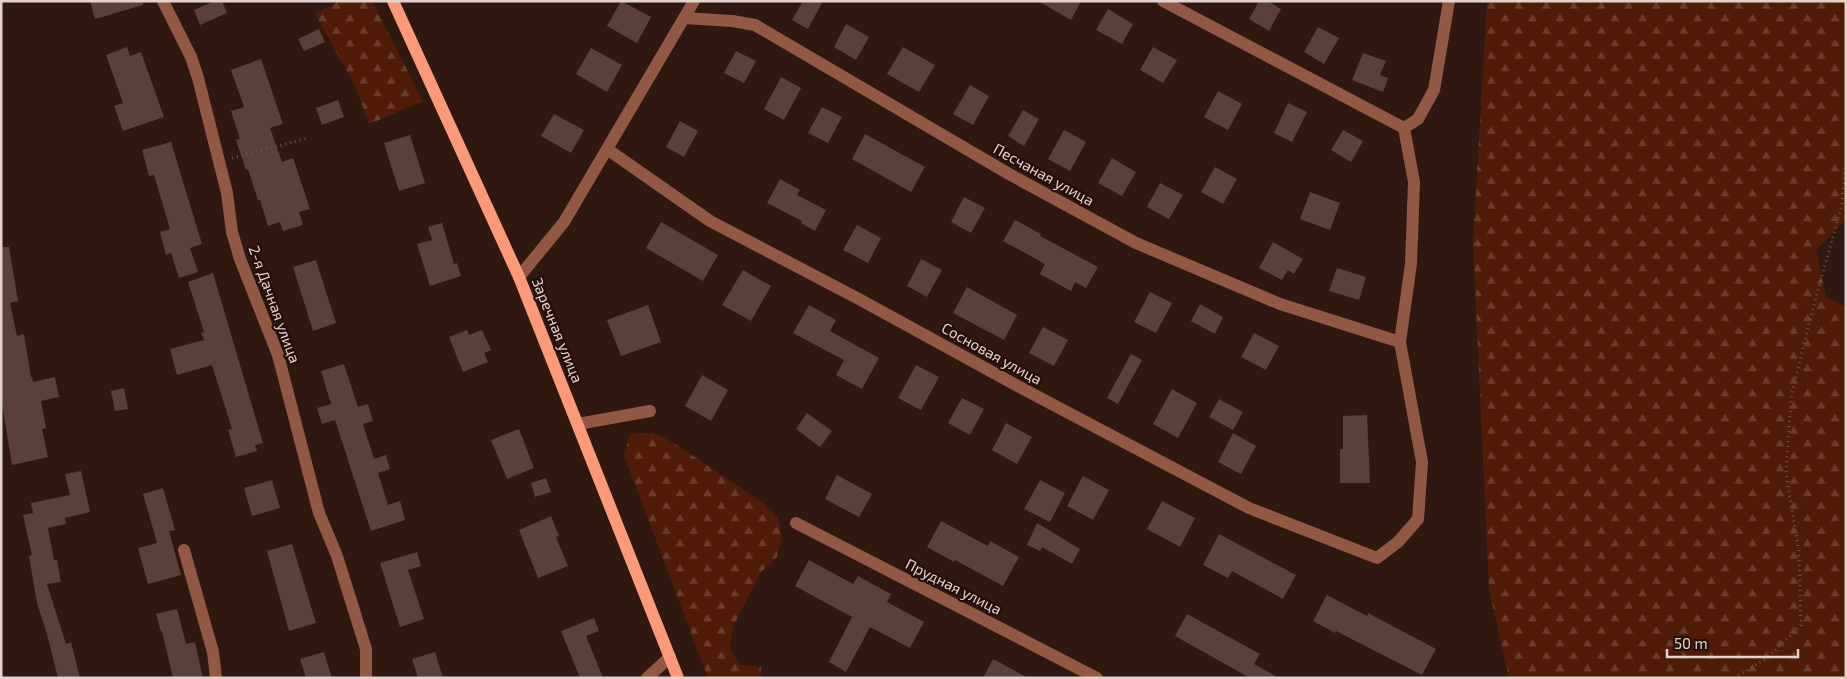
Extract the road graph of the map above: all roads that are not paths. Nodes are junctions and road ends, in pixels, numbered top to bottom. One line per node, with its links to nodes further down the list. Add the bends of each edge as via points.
1 (163, 1): 17 (street, 2-я Дачная улица, via 198,78 227,193 232,232 278,355 319,513 337,556 366,649)
2 (393, 1): 9 (main road, Заречная улица)
3 (694, 1): 6 (street)
4 (1163, 1): 7 (street)
5 (1449, 1): 7 (street, via 1434,90 1418,119)
6 (684, 18): 8 (street); 10 (street, Песчаная улица, via 755,25 1009,174 1136,243 1280,304)
7 (1404, 128): 10 (street, via 1414,182 1411,264)
8 (607, 149): 9 (street, via 564,222); 10 (street, Сосновая улица, via 710,221 1026,391 1249,508 1377,558 1398,542 1418,519 1422,462)
9 (519, 277): 12 (main road, Заречная улица)
10 (1400, 342)
11 (650, 411): 12 (street)
12 (578, 424): 15 (main road, Заречная улица)
13 (796, 524): 20 (street, Прудная улица)
14 (184, 550): 16 (street, via 213,652)
15 (670, 657): 18 (street); 19 (main road, Заречная улица)
16 (216, 678)
17 (366, 678)
18 (647, 678)
19 (678, 678)
20 (1098, 678)

